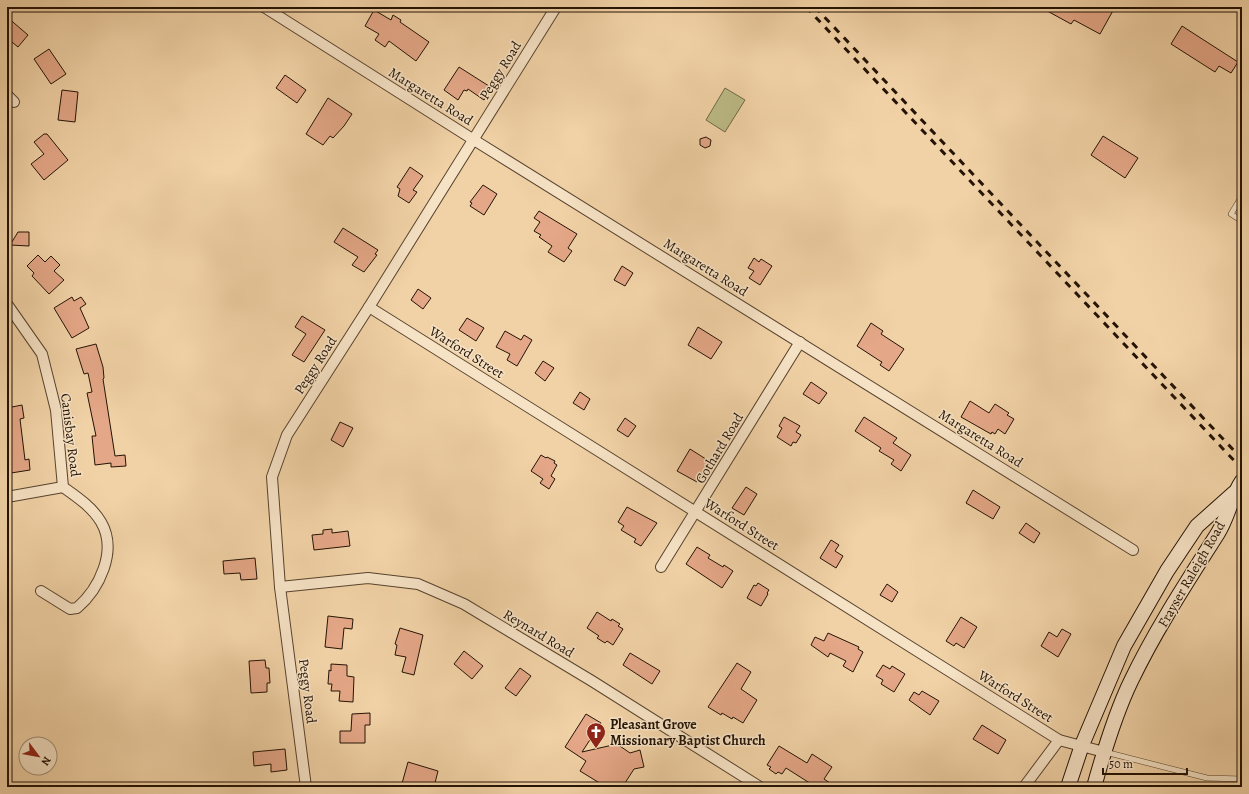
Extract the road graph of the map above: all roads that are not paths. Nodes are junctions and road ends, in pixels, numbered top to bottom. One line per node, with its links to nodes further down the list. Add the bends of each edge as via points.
1 (264, 7): 3 (street, Margaretta Road)
2 (556, 7): 3 (street, Peggy Road)
3 (474, 140): 7 (street, Peggy Road); 8 (street, Margaretta Road)
4 (1242, 196): 5 (lane, via 1231,214)
5 (1242, 221)
6 (7, 304): 10 (street, Canisbay Road, via 42,354 56,410)
7 (369, 307): 13 (street, Warford Street); 16 (street, Peggy Road, via 287,435 272,477)
8 (800, 342): 13 (street, Gothard Road); 14 (street, Margaretta Road)
9 (1242, 481): 11 (main road)
10 (63, 487): 12 (street); 17 (street, Canisbay Road, via 92,511 102,524 107,555 98,583 84,603 77,608 70,609)
11 (1234, 493): 19 (main road, Frayser Raleigh Road, via 1197,526 1167,571 1119,656); 20 (main road, Frayser Raleigh Road, via 1219,531 1157,631 1131,682)
12 (7, 497)
13 (696, 512): 15 (street, Gothard Road); 18 (street, Warford Street)
14 (1133, 550)
15 (661, 568)
16 (280, 587): 22 (street, Peggy Road); 23 (street, Reynard Road, via 368,578 418,584 464,604)
17 (41, 591)
18 (1059, 740): 19 (street, Warford Street); 24 (street)
19 (1082, 745): 20 (street, Warford Street); 25 (main road, Frayser Raleigh Road)
20 (1104, 752): 21 (lane, via 1207,778); 26 (main road, Frayser Raleigh Road)
21 (1242, 779)
22 (306, 787)
23 (760, 787)
24 (1024, 787)
25 (1068, 787)
26 (1094, 787)

